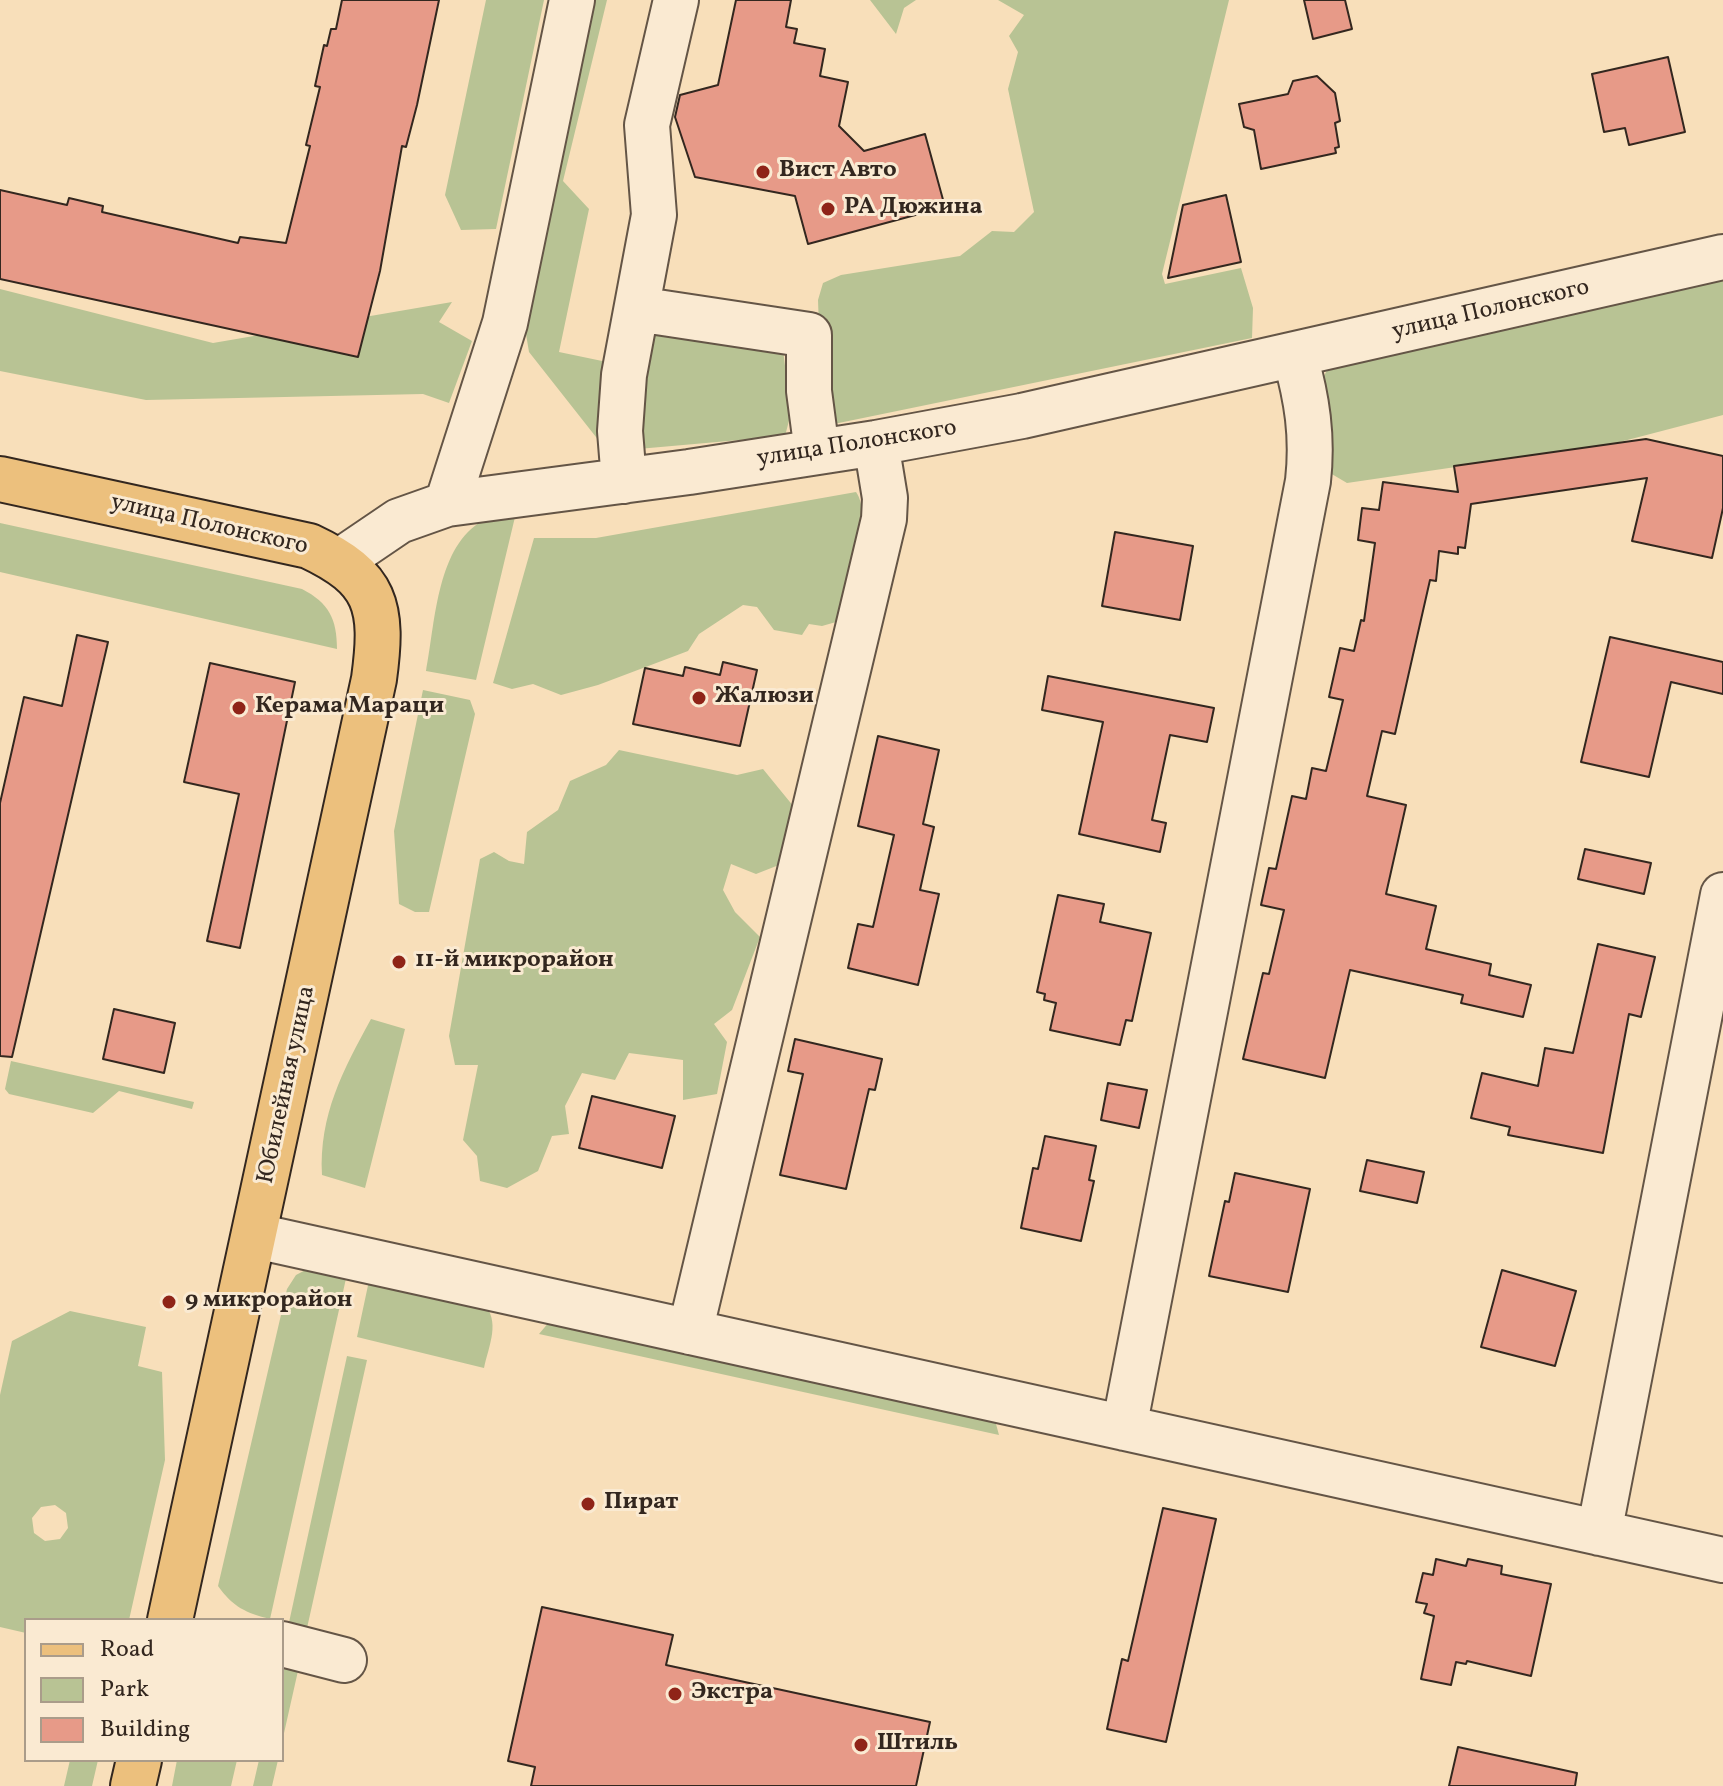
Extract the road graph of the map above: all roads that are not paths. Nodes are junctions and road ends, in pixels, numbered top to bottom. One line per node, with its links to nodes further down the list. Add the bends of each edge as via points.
1 (572, 0): 10 (street, via 505,323)
2 (676, 0): 4 (street, via 647,125 654,215)
3 (1723, 257): 5 (street, улица Полонского)
4 (637, 309): 7 (street, via 809,335); 9 (street, via 624,375)
5 (1295, 356): 6 (street, улица Полонского); 15 (street, via 1309,407 1308,481)
6 (876, 443): 7 (street, улица Полонского); 14 (street, via 884,519)
7 (817, 452): 9 (street, улица Полонского)
8 (0, 479): 11 (main road, улица Полонского, via 309,546)
9 (624, 481): 10 (street, улица Полонского)
10 (447, 504): 11 (street, улица Полонского, via 399,521)
11 (340, 561): 13 (main road, Юбилейная улица, via 368,586 377,617 378,650)
12 (1723, 895): 16 (street)
13 (256, 1236): 14 (street); 18 (main road, Юбилейная улица)
14 (690, 1332): 15 (street)
15 (1124, 1428): 16 (street)
16 (1599, 1533): 17 (street)
17 (1723, 1560)
18 (172, 1618)
19 (284, 1645): 20 (street)
20 (344, 1660)
21 (139, 1762): 22 (main road)
22 (133, 1786)

